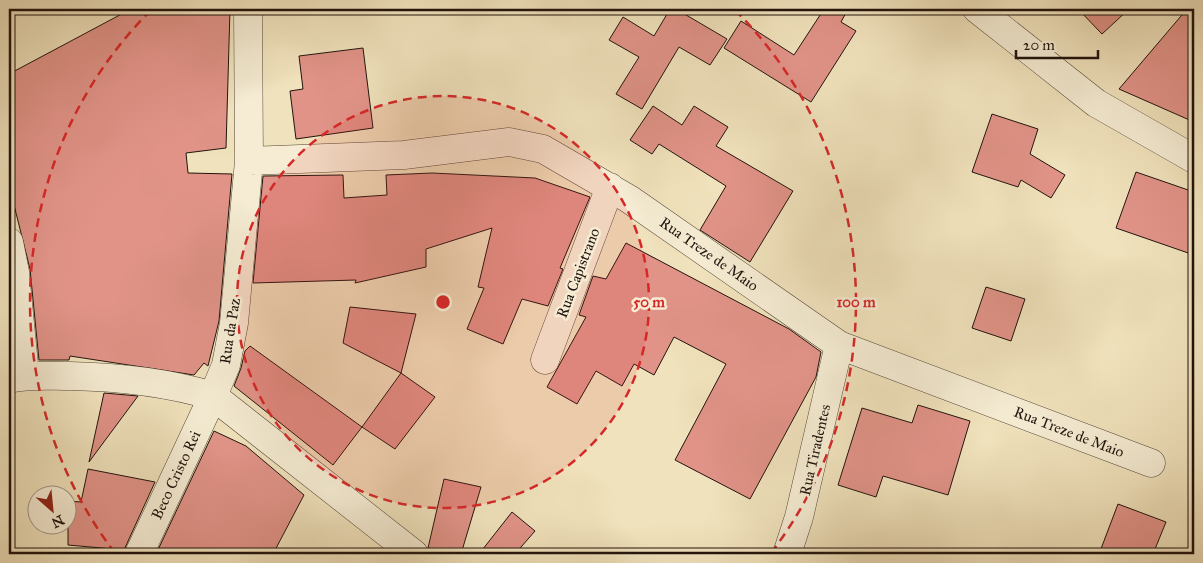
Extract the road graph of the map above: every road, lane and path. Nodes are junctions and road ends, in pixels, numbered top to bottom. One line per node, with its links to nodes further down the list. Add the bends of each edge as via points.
1 (248, 9): 4 (street, Rua da Paz)
2 (984, 10): 3 (street, via 1096,103)
3 (1194, 159)
4 (249, 161): 5 (street, Rua Treze de Maio, via 404,156 514,143 550,152); 10 (street, Rua da Paz, via 234,323 226,365)
5 (610, 188): 7 (street, Rua Treze de Maio); 8 (street, Rua Capistrano)
6 (9, 242): 9 (street, via 15,272)
7 (840, 345): 11 (street, Rua Treze de Maio); 14 (street, Rua Tiradentes, via 799,517)
8 (545, 360)
9 (17, 377): 10 (street, via 100,376 183,387)
10 (213, 396): 12 (street, Beco Cristo Rei); 13 (street)
11 (1151, 463)
12 (139, 554)
13 (414, 554)
14 (787, 554)

